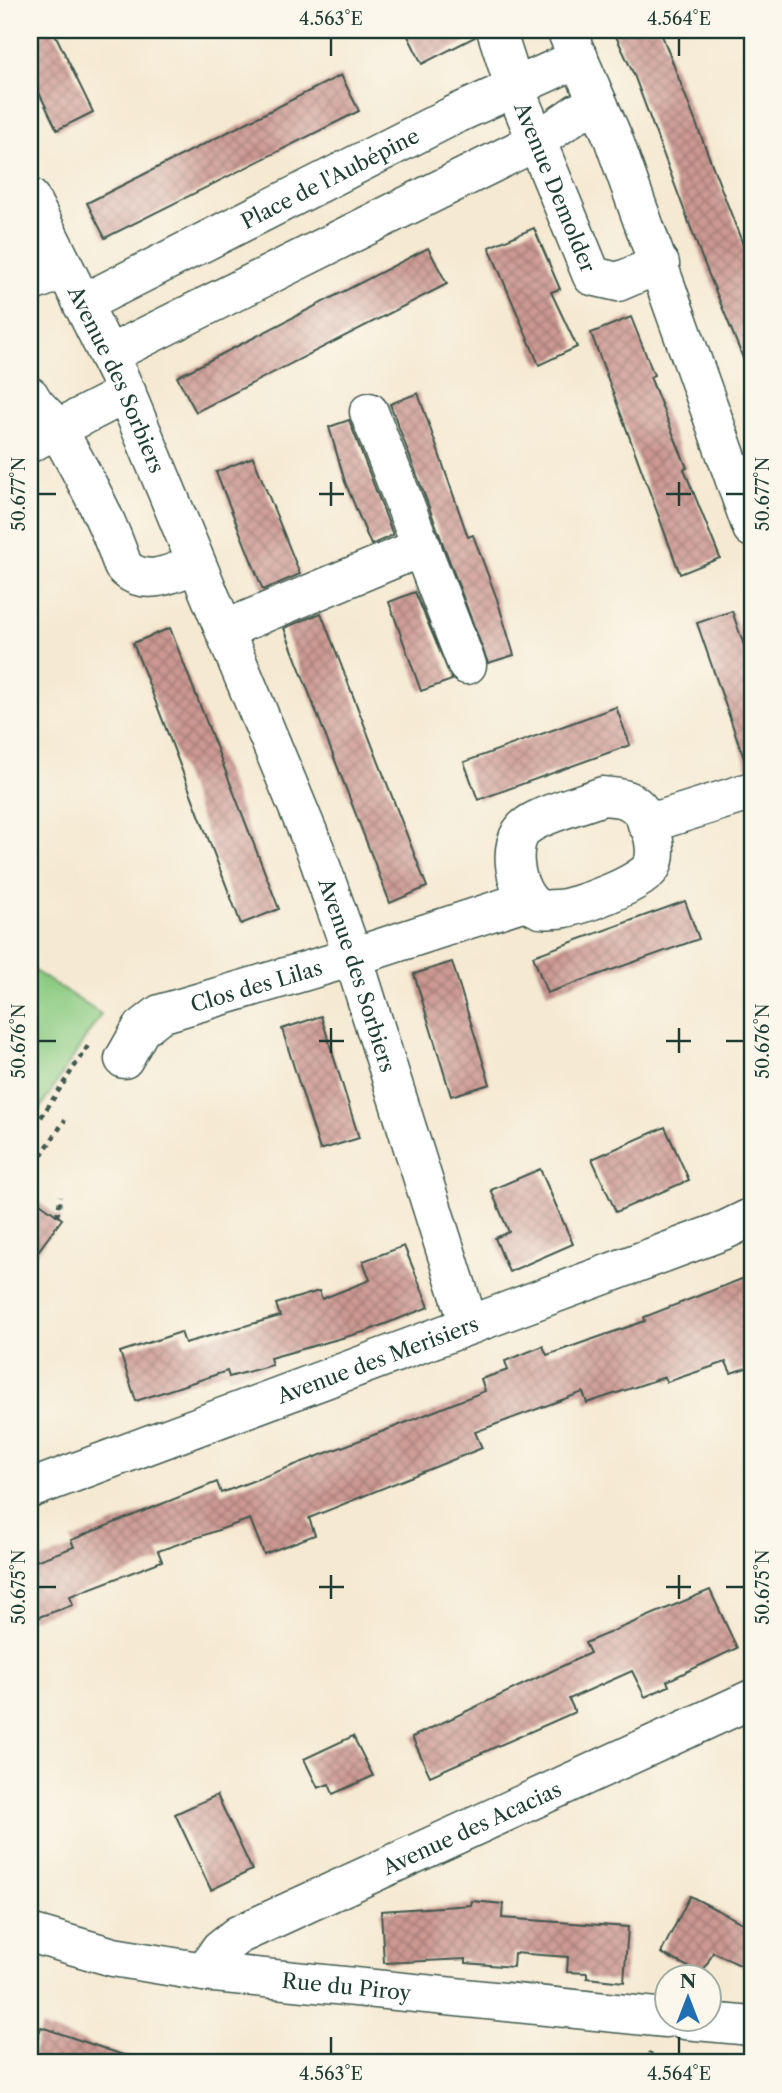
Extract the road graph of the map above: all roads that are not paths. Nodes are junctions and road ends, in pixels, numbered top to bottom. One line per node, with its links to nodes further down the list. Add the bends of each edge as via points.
1 (496, 30): 3 (street, Avenue Demolder)
2 (572, 44): 3 (street, Place de l'Aubépine, via 556,71); 4 (street)
3 (514, 86): 5 (street, Avenue Demolder); 10 (street, Place de l'Aubépine)
4 (599, 105): 5 (street, via 577,113); 7 (street)
5 (537, 141): 7 (street, Avenue Demolder, via 592,276 618,282); 11 (street)
6 (30, 198): 8 (street, Avenue des Sorbiers)
7 (660, 264): 16 (street)
8 (65, 269): 9 (street); 10 (street, Avenue des Sorbiers)
9 (30, 283)
10 (82, 304): 11 (street, Avenue des Sorbiers)
11 (108, 355): 12 (street, Avenue des Sorbiers)
12 (127, 393): 15 (street); 18 (street, Avenue des Sorbiers)
13 (30, 396): 15 (street)
14 (369, 412): 17 (street)
15 (43, 435): 18 (street, via 89,488 123,566 132,575 168,575)
16 (752, 528)
17 (422, 547): 19 (street); 20 (street)
18 (195, 564): 19 (street, Avenue des Sorbiers)
19 (226, 629): 24 (street, Avenue des Sorbiers, via 315,849)
20 (467, 665)
21 (752, 791): 22 (street)
22 (647, 824): 23 (street, via 655,845 652,867 639,880 563,909 541,909); 23 (street, via 642,811 628,800 603,796 526,825 517,839 515,867)
23 (528, 900): 24 (street, Clos des Lilas)
24 (353, 957): 25 (street, Clos des Lilas, via 160,1014 141,1028); 27 (street, Avenue des Sorbiers)
25 (124, 1059)
26 (743, 1224): 27 (street, Avenue des Merisiers)
27 (469, 1325): 28 (street, Avenue des Merisiers)
28 (30, 1489)
29 (752, 1699): 31 (street, Avenue des Acacias, via 238,1935 220,1949)
30 (30, 1933): 31 (street, Rue du Piroy, via 113,1957)
31 (204, 1972): 32 (street, Rue du Piroy)
32 (652, 2017)
33 (722, 2023): 34 (street)
34 (752, 2026)

